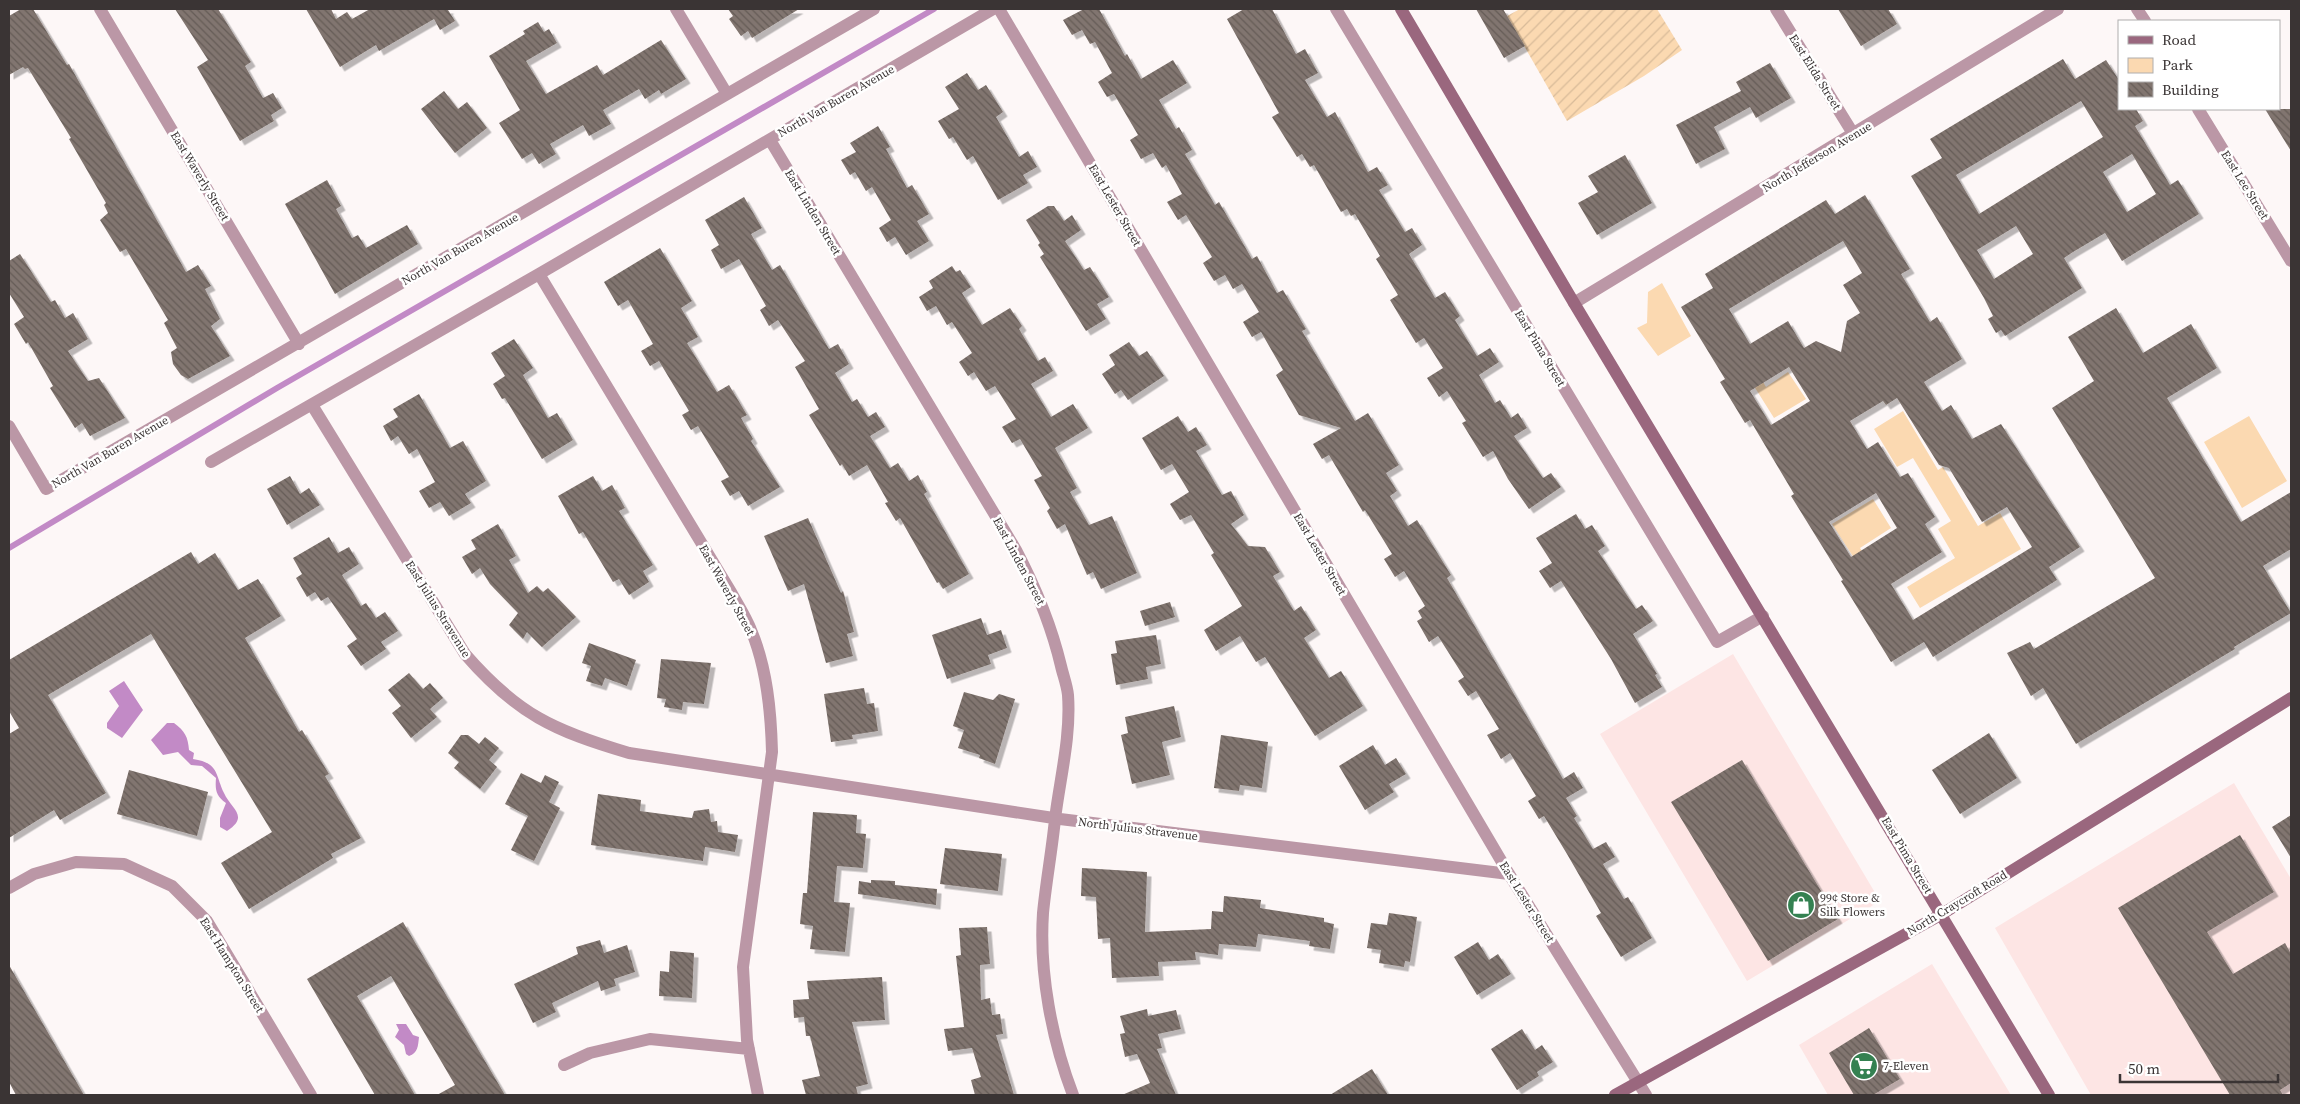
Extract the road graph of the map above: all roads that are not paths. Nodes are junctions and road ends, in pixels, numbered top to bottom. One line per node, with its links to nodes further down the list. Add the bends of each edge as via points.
1 (100, 9): 19 (street, East Waverly Street)
2 (676, 9): 12 (street)
3 (874, 9): 12 (street, North Van Buren Avenue)
4 (993, 9): 15 (street, North Van Buren Avenue)
5 (999, 9): 27 (street, East Lester Street)
6 (1336, 9): 23 (street, East Pima Street, via 1717,642)
7 (1401, 9): 18 (street, East Pima Street)
8 (1776, 9): 14 (street, East Elida Street)
9 (2058, 9): 14 (street, North Jefferson Avenue)
10 (2138, 9): 11 (street)
11 (2144, 20)
12 (727, 94): 19 (street, North Van Buren Avenue)
13 (2199, 110): 16 (street, East Lee Street)
14 (1854, 135): 18 (street, North Jefferson Avenue)
15 (770, 140): 17 (street, North Van Buren Avenue); 26 (street, East Linden Street, via 1016,550 1045,609 1068,694 1065,760)
16 (2291, 261)
17 (539, 274): 20 (street, North Van Buren Avenue); 25 (street, East Waverly Street, via 751,629 761,659 771,723)
18 (1574, 303): 23 (street, East Pima Street)
19 (299, 344): 21 (street, North Van Buren Avenue, via 46,489)
20 (312, 405): 22 (street, North Van Buren Avenue); 25 (street, East Julius Stravenue, via 465,654 489,682 520,708 549,725 590,742 629,753)
21 (9, 426)
22 (211, 462)
23 (1763, 616): 29 (street, East Pima Street)
24 (2291, 698): 29 (street, North Craycroft Road)
25 (769, 776): 26 (street, North Julius Stravenue); 30 (street, East Waverly Street, via 743,967)
26 (1056, 818): 27 (street, North Julius Stravenue); 35 (street, East Linden Street, via 1043,914 1046,978 1054,1032)
27 (1509, 874): 32 (street, East Lester Street)
28 (9, 888): 33 (street, East Hampton Street, via 34,874 76,862 124,864 172,886 208,921)
29 (1942, 914): 32 (street, North Craycroft Road); 38 (street, East Pima Street)
30 (748, 1049): 31 (street, via 650,1040 590,1052); 34 (street, East Waverly Street)
31 (564, 1065)
32 (1638, 1082): 36 (street, North Craycroft Road); 37 (street, East Lester Street)
33 (311, 1095)
34 (758, 1095)
35 (1073, 1095)
36 (1615, 1095)
37 (1646, 1095)
38 (2049, 1095)

